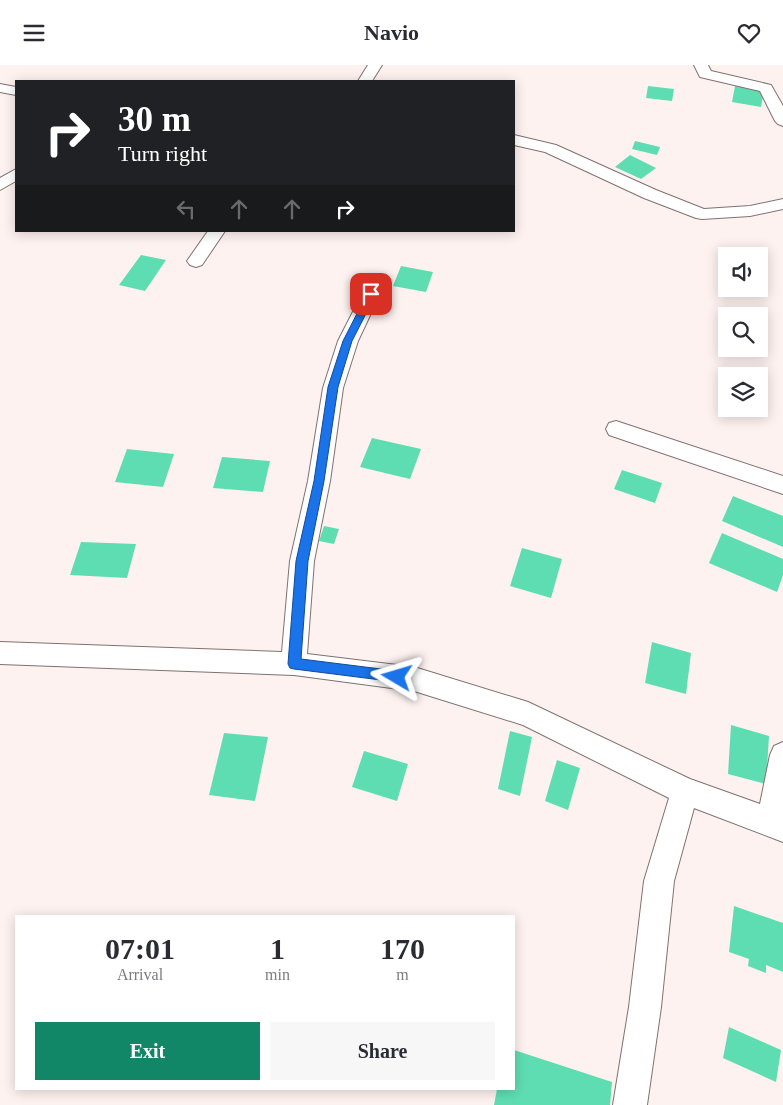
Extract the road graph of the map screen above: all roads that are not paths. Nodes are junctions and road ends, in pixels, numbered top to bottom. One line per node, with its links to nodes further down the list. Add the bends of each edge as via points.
1 (375, 65): 3 (street)
2 (701, 65): 6 (street, via 705,74 766,88)
3 (366, 80)
4 (0, 88): 5 (street)
5 (15, 91)
6 (783, 121)
7 (515, 140): 10 (street, via 550,148 650,194 702,213 750,211)
8 (15, 174): 9 (street)
9 (0, 185)
10 (783, 204)
11 (215, 232): 12 (street)
12 (196, 261)
13 (371, 294): 17 (street, via 348,341 333,387 319,481 302,561)
14 (616, 429): 15 (street)
15 (783, 485)
16 (0, 653): 17 (street)
17 (294, 664): 19 (street, via 414,679 528,714)
18 (783, 755): 20 (street)
19 (685, 791): 20 (street); 21 (street, via 659,881)
20 (777, 825)
21 (630, 1105)

